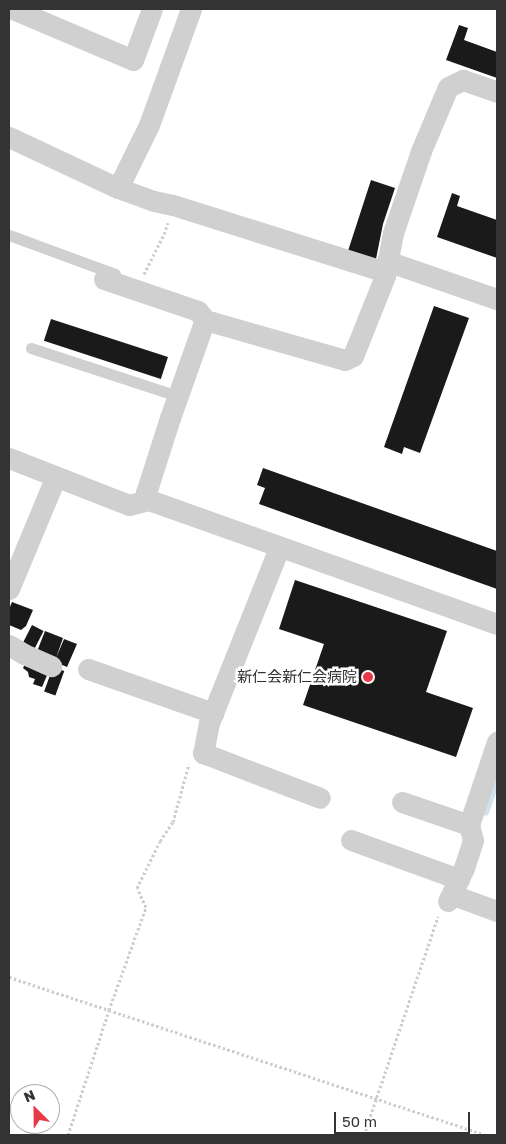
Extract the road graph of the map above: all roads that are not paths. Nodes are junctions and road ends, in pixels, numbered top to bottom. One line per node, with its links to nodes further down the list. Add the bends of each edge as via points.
1 (13, 9): 2 (street, via 133,60); 4 (street)
2 (152, 9)
3 (191, 9): 7 (street, via 148,125)
4 (9, 19)
5 (497, 92): 9 (street, via 463,80 448,87 392,232)
6 (9, 136): 7 (street)
7 (118, 188): 9 (street)
8 (9, 235): 11 (lane)
9 (386, 266): 12 (street); 13 (street, via 353,356 345,360)
10 (104, 279): 11 (street)
11 (129, 291): 13 (street, via 198,311)
12 (497, 299)
13 (207, 322): 15 (street)
14 (31, 348): 15 (lane)
15 (178, 396): 18 (street, via 146,493)
16 (9, 458): 17 (street)
17 (56, 476): 18 (street, via 129,505); 19 (street)
18 (149, 500): 20 (street)
19 (17, 548): 21 (street)
20 (279, 548): 22 (street); 26 (street)
21 (9, 588)
22 (497, 624)
23 (9, 644): 24 (street)
24 (51, 666)
25 (88, 669): 26 (street, via 127,673)
26 (213, 713): 28 (street, via 202,753 236,757 295,778)
27 (497, 742): 30 (street)
28 (320, 798)
29 (402, 802): 30 (street)
30 (469, 826): 32 (street, via 473,840)
31 (351, 840): 32 (street, via 379,859)
32 (453, 892): 33 (street)
33 (497, 911)

